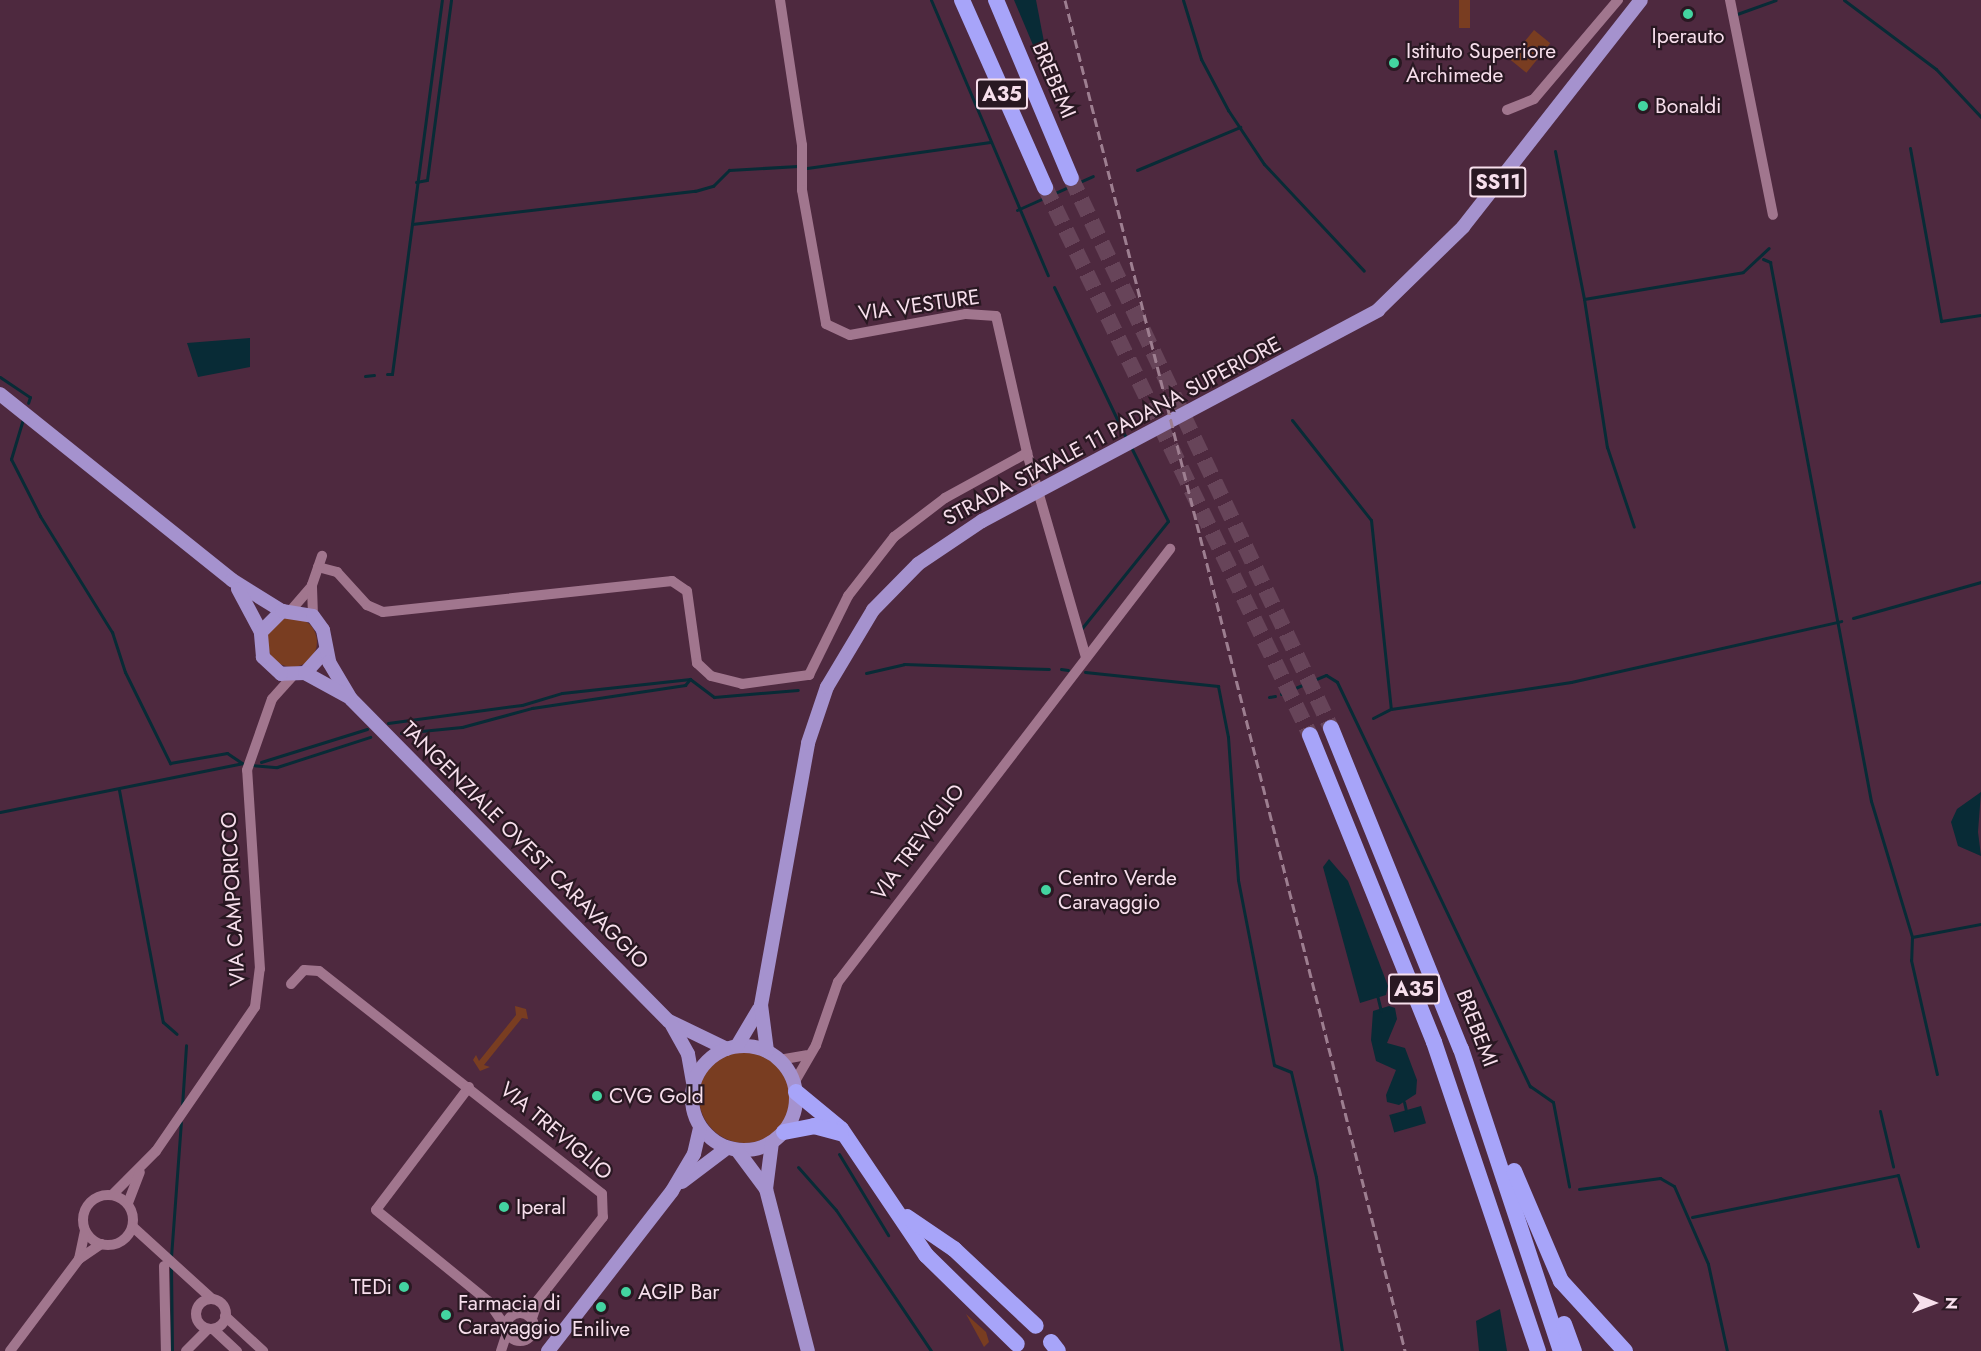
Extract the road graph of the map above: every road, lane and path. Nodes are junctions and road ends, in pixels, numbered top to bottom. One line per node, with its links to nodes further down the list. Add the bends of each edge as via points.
1 (780, 0): 12 (street, VIA VESTURE, via 802,145 802,190 826,324 850,334 966,314 996,316)
2 (962, 0): 9 (highway, A35)
3 (996, 0): 8 (highway, BREBEMI / A35)
4 (1618, 0): 7 (street, via 1534,99)
5 (1641, 0): 28 (main road, STRADA STATALE 11 PADANA SUPERIORE / SS11, via 1463,227 1408,286 1371,315 1000,510 933,552 892,587 855,633 827,687 802,771)
6 (1730, 0): 10 (street)
7 (1507, 110)
8 (1071, 178)
9 (1045, 187)
10 (1773, 215)
11 (0, 394): 14 (main road)
12 (1027, 453): 15 (street, via 945,498 894,537 848,597 810,675 742,684 711,676 698,663 687,591 672,581 383,612 367,606 337,572 320,561); 20 (street, VIA VESTURE)
13 (1170, 549): 20 (street, VIA TREVIGLIO)
14 (232, 580): 16 (main road); 18 (main road)
15 (312, 585): 16 (street); 17 (street)
16 (287, 610): 17 (main road); 18 (main road)
17 (313, 616): 19 (main road, TANGENZIALE OVEST CARAVAGGIO, via 323,630)
18 (261, 632): 21 (main road, via 260,651)
19 (325, 651): 22 (main road); 24 (main road, TANGENZIALE OVEST CARAVAGGIO)
20 (1083, 661): 32 (street, VIA TREVIGLIO, via 838,982 818,1040)
21 (270, 667): 22 (main road, TANGENZIALE OVEST CARAVAGGIO); 23 (street, VIA CAMPORICCO)
22 (299, 674): 23 (street, VIA CAMPORICCO); 24 (main road, TANGENZIALE OVEST CARAVAGGIO)
23 (272, 699): 42 (street, VIA CAMPORICCO, via 246,781 260,989 237,1040)
24 (351, 699): 29 (main road, TANGENZIALE OVEST CARAVAGGIO)
25 (1331, 728): 40 (highway, BREBEMI / A35, via 1408,911)
26 (1310, 735): 54 (highway, A35, via 1387,915)
27 (291, 984): 35 (street, VIA TREVIGLIO, via 304,970 319,972)
28 (761, 1005): 30 (main road, STRADA STATALE 11 PADANA SUPERIORE); 31 (main road, STRADA STATALE 11 PADANA SUPERIORE)
29 (669, 1021): 30 (main road, TANGENZIALE OVEST CARAVAGGIO); 34 (main road, TANGENZIALE OVEST CARAVAGGIO, via 688,1054)
30 (732, 1047): 31 (main road); 34 (main road, via 703,1065)
31 (767, 1052): 33 (main road)
32 (807, 1055): 33 (street); 36 (street, VIA TREVIGLIO)
33 (779, 1060): 36 (main road)
34 (693, 1084): 37 (main road, via 692,1105)
35 (469, 1087): 59 (street, VIA TREVIGLIO, via 604,1200 603,1217); 61 (street, via 376,1210)
36 (795, 1087): 38 (main road, via 794,1113); 39 (highway)
37 (700, 1128): 41 (main road); 44 (main road, via 694,1154)
38 (778, 1137): 39 (highway, via 814,1126); 41 (main road); 43 (main road)
39 (847, 1137): 48 (highway)
40 (1497, 1148): 46 (highway, BREBEMI / A35); 84 (highway, via 1527,1197 1566,1288)
41 (732, 1149): 43 (main road); 44 (main road)
42 (140, 1172): 45 (street, VIA CAMPORICCO); 47 (street, VIA CAMPORICCO)
43 (766, 1189): 79 (main road)
44 (672, 1191): 78 (main road)
45 (112, 1195): 47 (street); 50 (street, via 87,1205)
46 (1515, 1202): 82 (highway, BREBEMI / A35); 83 (highway, via 1534,1231)
47 (128, 1203): 49 (street)
48 (901, 1213): 66 (highway, via 954,1250); 71 (highway, via 926,1255)
49 (133, 1227): 51 (street); 52 (street)
50 (86, 1231): 53 (street); 55 (street)
51 (125, 1239): 52 (street); 53 (street)
52 (144, 1242): 57 (street)
53 (101, 1244): 55 (street)
54 (1506, 1247): 80 (highway); 81 (highway, A35)
55 (79, 1259): 72 (street)
56 (164, 1266): 73 (street)
57 (191, 1278): 58 (street); 60 (street)
58 (212, 1299): 60 (street); 63 (street, via 221,1304)
59 (538, 1300): 62 (street); 64 (street)
60 (200, 1304): 65 (street)
61 (494, 1310): 62 (street); 68 (street)
62 (517, 1313): 64 (street); 68 (street)
63 (225, 1316): 67 (street); 76 (street)
64 (532, 1319): 70 (street, via 531,1335)
65 (198, 1322): 67 (street); 69 (street)
66 (1036, 1326)
67 (210, 1329): 69 (street); 75 (street)
68 (506, 1331): 70 (street); 77 (street)
69 (196, 1339): 74 (street)
70 (517, 1340): 77 (street)
71 (1017, 1344)
72 (10, 1351)
73 (166, 1351)
74 (186, 1351)
75 (237, 1351)
76 (263, 1351)
77 (501, 1351)
78 (548, 1351)
79 (808, 1351)
80 (1528, 1351)
81 (1538, 1351)
82 (1561, 1351)
83 (1574, 1351)
84 (1625, 1351)

